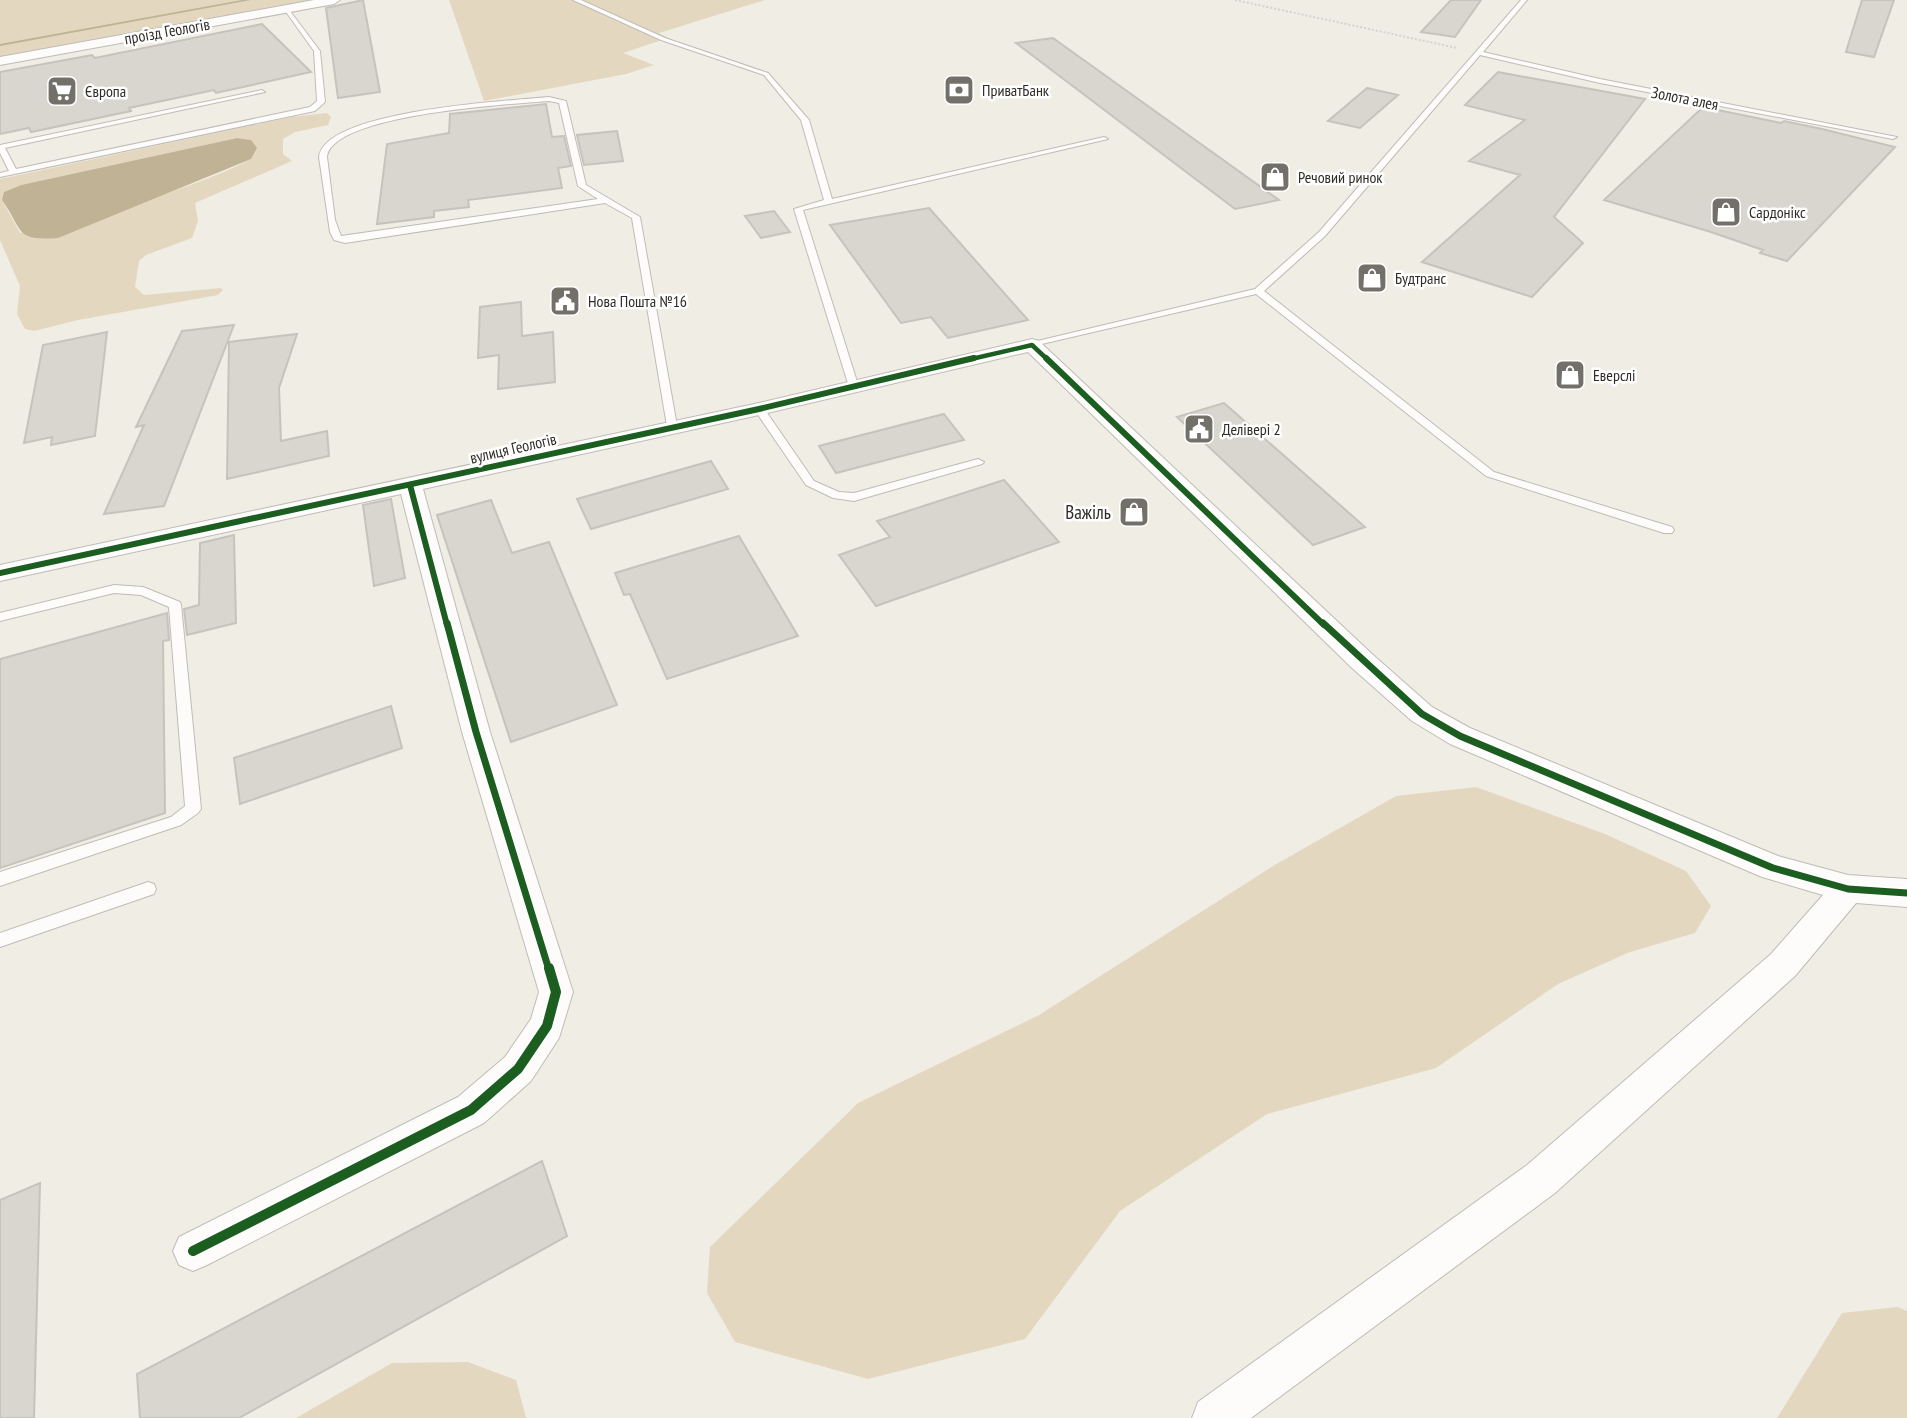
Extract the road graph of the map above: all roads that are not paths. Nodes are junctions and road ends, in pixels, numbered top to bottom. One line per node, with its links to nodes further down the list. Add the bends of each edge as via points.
1 (334, 0): 4 (street, проїзд Геологів)
2 (576, 0): 14 (lane, via 663,38 766,74 805,120)
3 (1524, 0): 5 (lane)
4 (287, 9): 6 (street, проїзд Геологів); 11 (lane, via 317,51 321,102 312,109)
5 (1478, 53): 8 (lane, Золота алея); 15 (lane, via 1322,234)
6 (0, 61)
7 (262, 92): 10 (lane, via 166,116)
8 (1893, 137)
9 (1104, 139): 14 (lane)
10 (0, 147): 11 (lane)
11 (13, 172): 12 (lane)
12 (0, 175)
13 (607, 200): 13 (lane, via 345,240 332,228 323,157 325,149 343,133 384,119 557,99 562,101 582,186); 19 (lane, via 636,217)
14 (829, 202): 17 (lane, via 799,209)
15 (1258, 291): 16 (lane); 22 (lane, via 1490,474)
16 (1032, 345): 17 (street, вулиця Геологів); 27 (street, via 1422,714 1546,774 1773,868)
17 (854, 388): 18 (street, вулиця Геологів)
18 (759, 409): 19 (street, вулиця Геологів); 20 (lane, via 810,483 837,495 854,497)
19 (672, 426): 21 (street, вулиця Геологів)
20 (978, 463)
21 (411, 485): 23 (street, вулиця Геологів); 30 (street, via 476,732 556,992 547,1026 518,1069 471,1110)
22 (1668, 530)
23 (0, 573)
24 (0, 617): 25 (lane, via 114,589 143,592 175,605 193,809 176,821)
25 (0, 879)
26 (148, 889): 29 (lane)
27 (1848, 889): 28 (street); 31 (street, via 1783,965 1541,1179)
28 (1907, 893)
29 (0, 940)
30 (193, 1251)
31 (1214, 1418)

